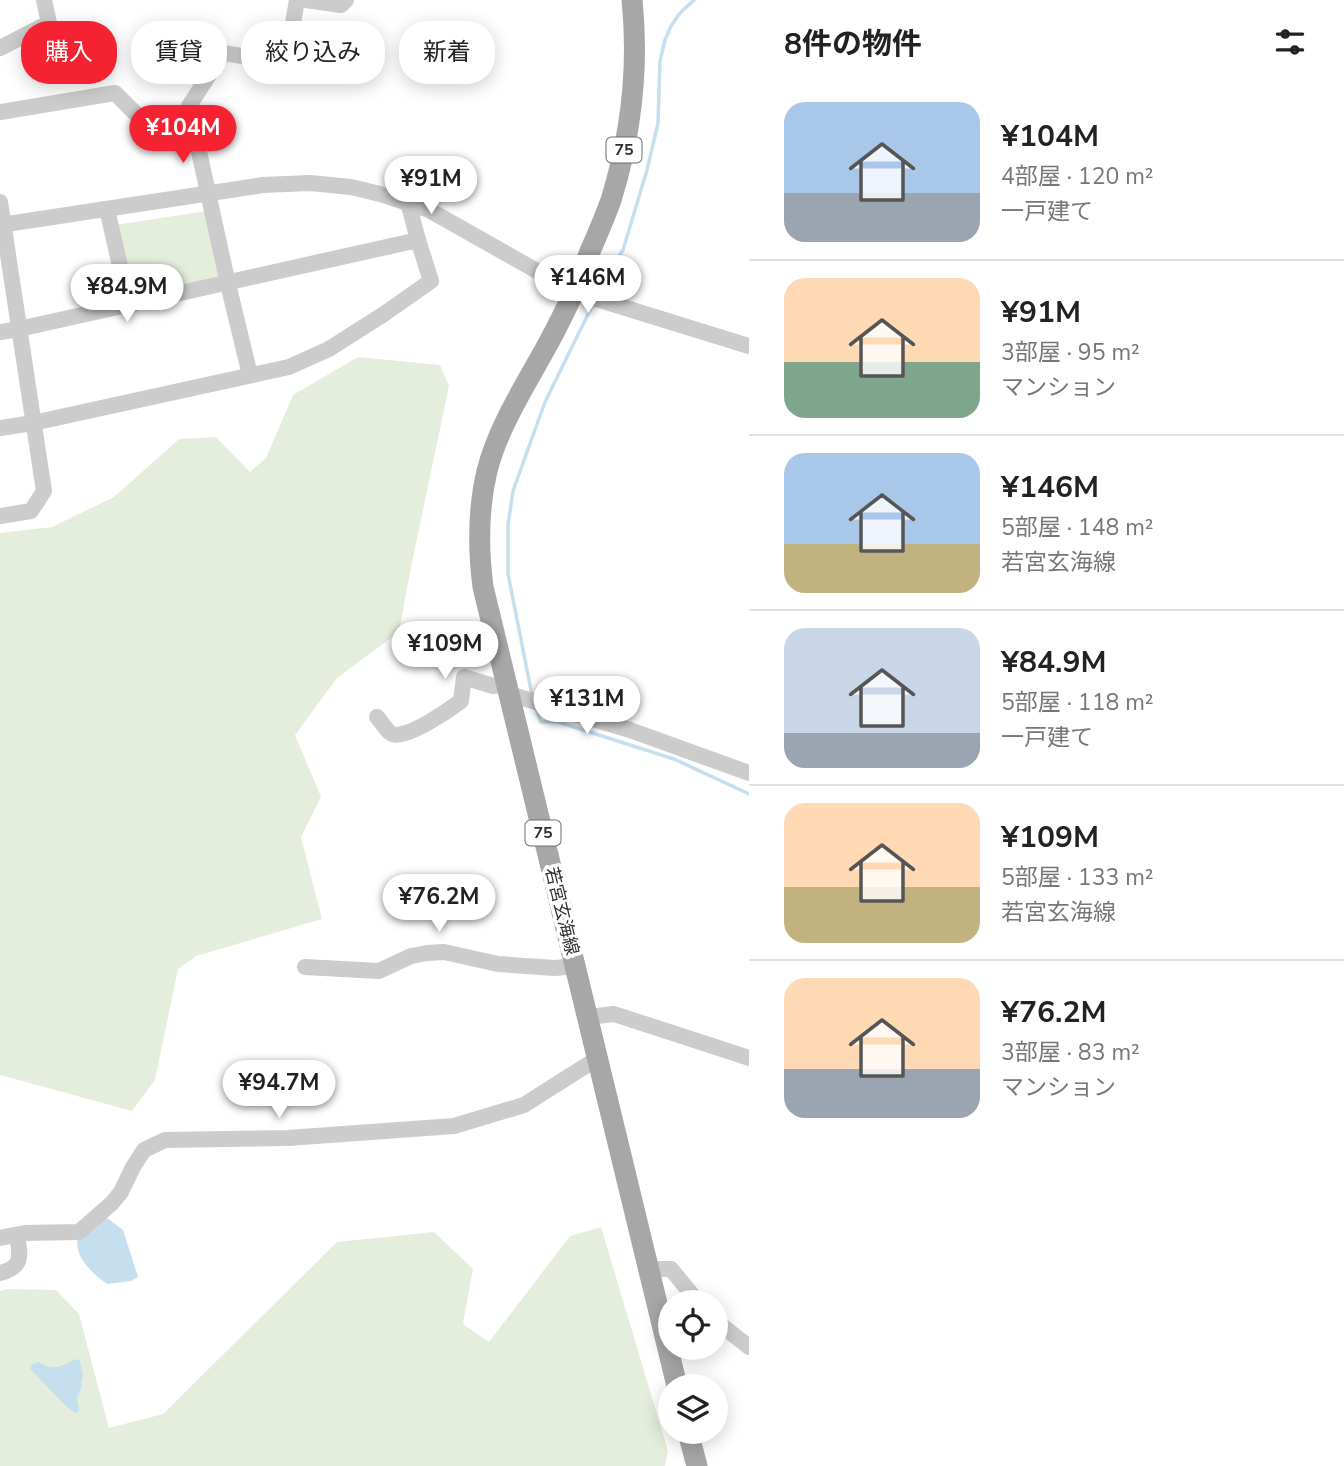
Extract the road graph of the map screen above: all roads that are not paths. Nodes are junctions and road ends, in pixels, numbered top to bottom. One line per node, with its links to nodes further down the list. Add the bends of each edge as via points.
1 (44, 0): 6 (street, via 49,23)
2 (297, 0): 8 (street, via 286,63 223,53 189,106)
3 (306, 0): 4 (street, via 341,5)
4 (346, 0)
5 (632, 0): 16 (main road, 若宮玄海線 / 75, via 634,82 624,152 610,203)
6 (0, 48)
7 (0, 111): 8 (street, via 115,93 139,117 158,125)
8 (194, 129): 9 (street)
9 (208, 194): 11 (street, via 263,185 331,184); 12 (street); 15 (street)
10 (0, 202): 13 (street)
11 (408, 202): 14 (street); 16 (street)
12 (107, 209): 13 (street); 17 (street)
13 (2, 224): 18 (street)
14 (418, 240): 15 (street); 21 (street, via 431,281 329,349 289,367)
15 (228, 284): 17 (street); 21 (street)
16 (574, 292): 20 (street); 25 (main road, 若宮玄海線 / 75, via 498,442 482,499 483,587)
17 (129, 305): 18 (street)
18 (19, 329): 19 (street); 22 (street)
19 (0, 332)
20 (749, 346)
21 (250, 375): 22 (street)
22 (33, 423): 23 (street); 24 (street, via 44,491 31,511)
23 (0, 428)
24 (0, 516)
25 (507, 689): 26 (street, via 464,677 461,701 399,736 390,733); 27 (street); 28 (main road, 若宮玄海線 / 75)
26 (377, 717)
27 (749, 773)
28 (576, 966): 29 (street, via 498,964 444,952 411,956 379,971); 30 (main road, 若宮玄海線 / 75)
29 (305, 967)
30 (588, 1017): 31 (main road, 若宮玄海線 / 75); 32 (street, via 614,1014)
31 (598, 1058): 33 (street, via 524,1105 454,1126 288,1138 165,1140 144,1150 121,1192 79,1232); 35 (main road, 若宮玄海線 / 75)
32 (749, 1058)
33 (17, 1235): 34 (street); 36 (street, via 17,1262)
34 (0, 1238)
35 (649, 1269): 37 (street, via 671,1269); 40 (main road, 若宮玄海線 / 75)
36 (0, 1273)
37 (688, 1290)
38 (728, 1330): 39 (street)
39 (749, 1347)
40 (674, 1374)
41 (691, 1444): 42 (main road)
42 (697, 1466)

